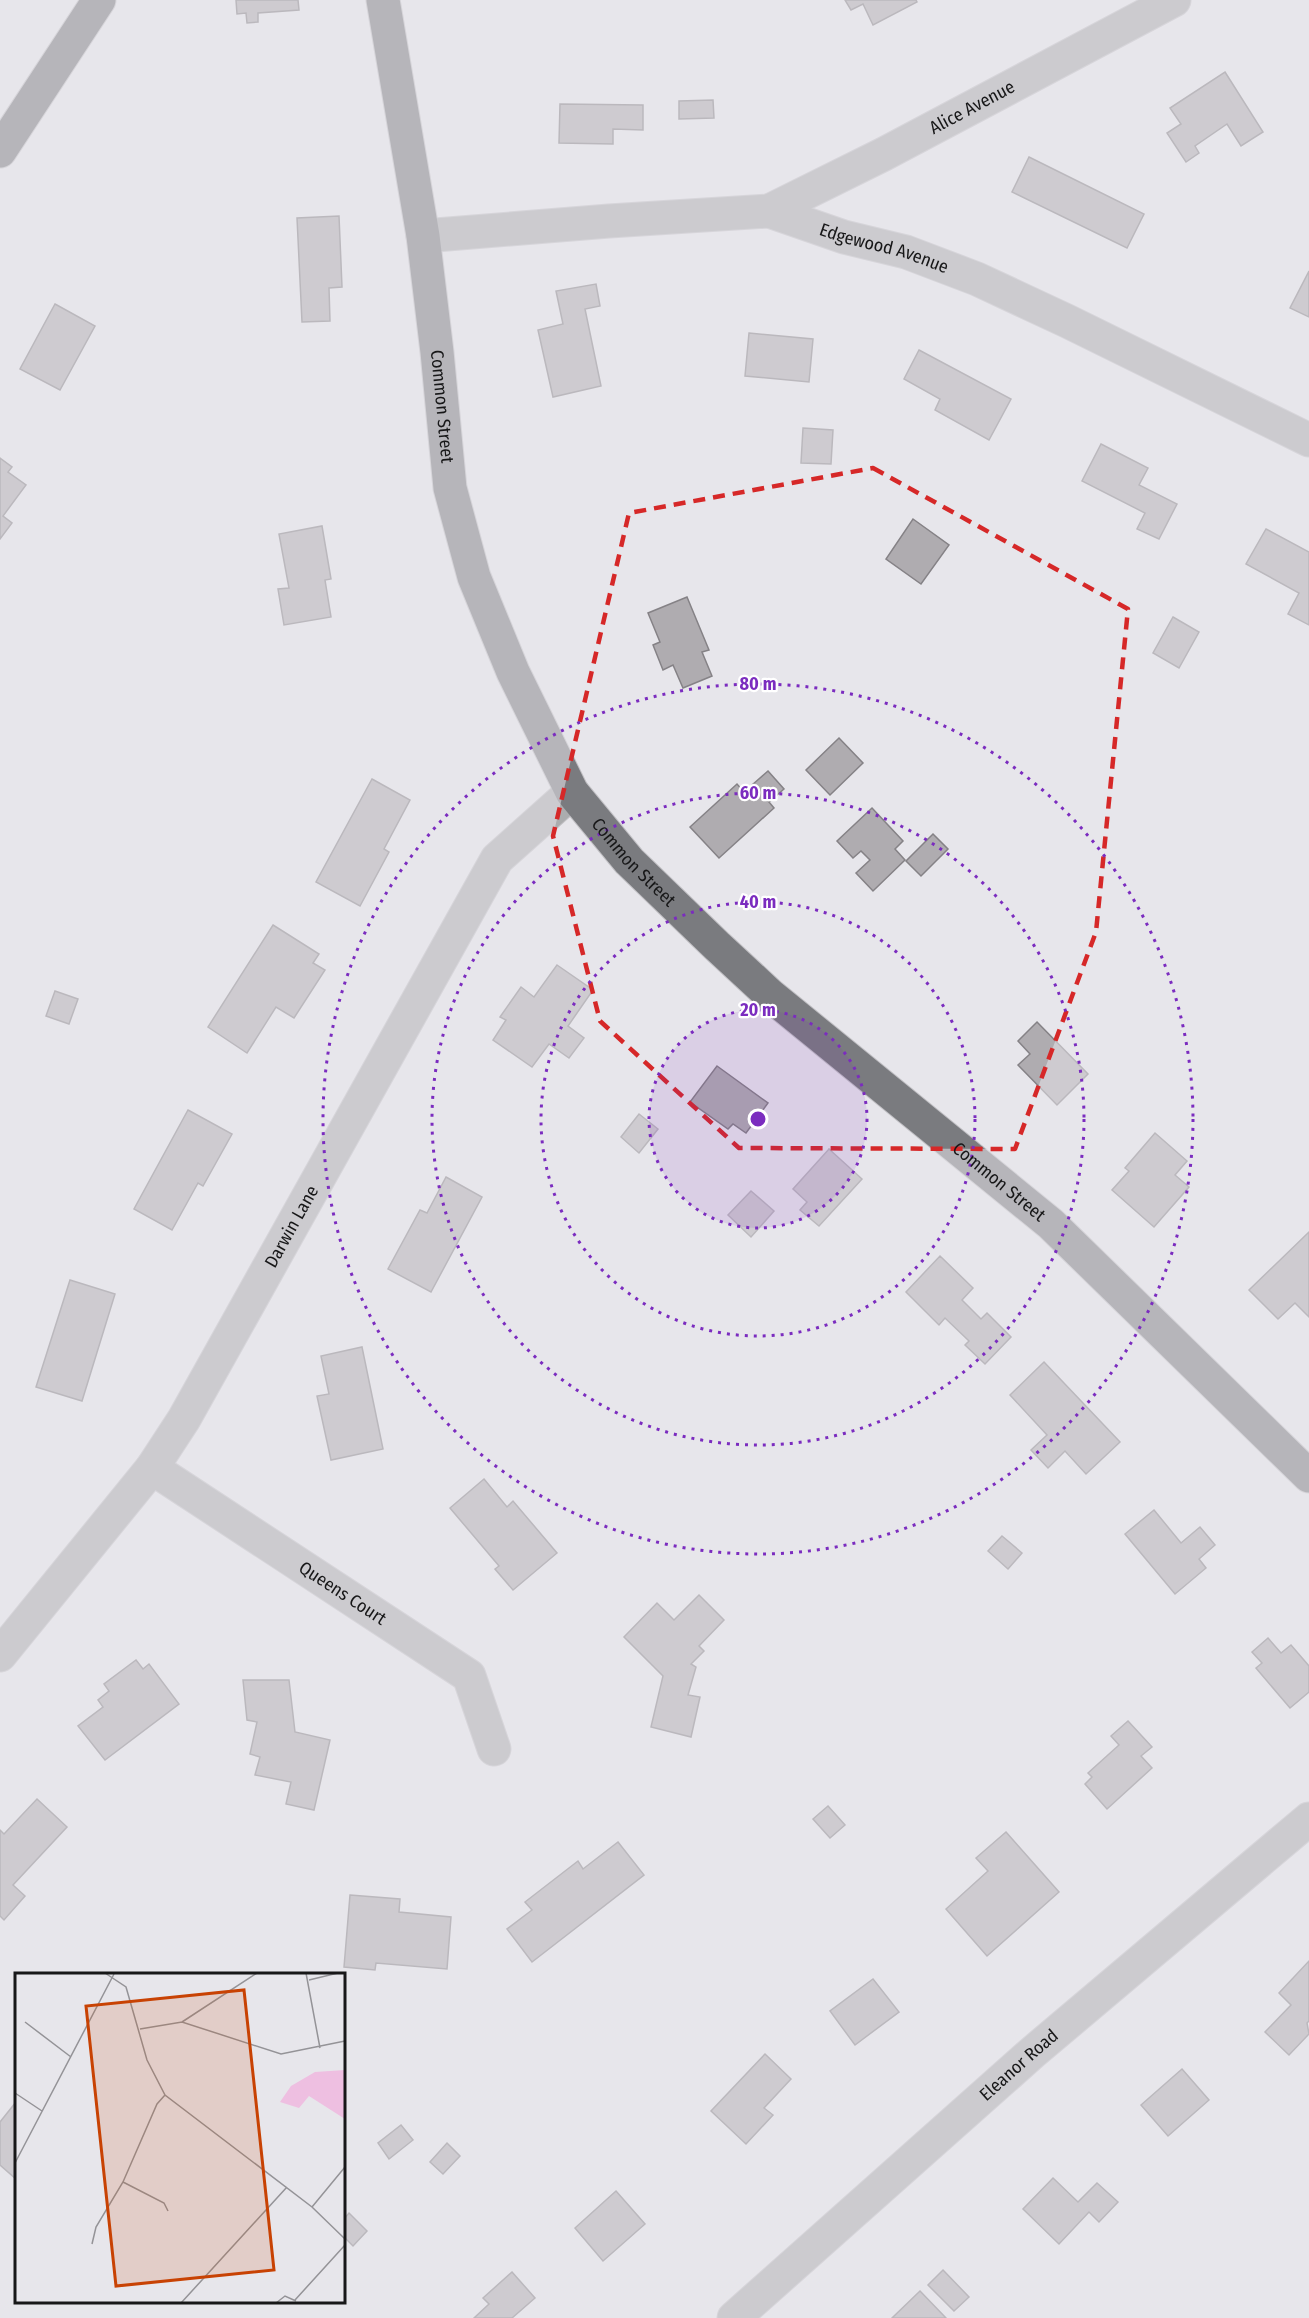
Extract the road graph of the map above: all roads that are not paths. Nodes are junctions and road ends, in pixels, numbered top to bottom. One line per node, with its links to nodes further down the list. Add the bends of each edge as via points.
1 (99, 0): 4 (main road)
2 (383, 0): 6 (main road, Common Street)
3 (1174, 0): 5 (street, Alice Avenue)
4 (0, 151)
5 (769, 211): 6 (street, Edgewood Avenue); 7 (street, Edgewood Avenue, via 844,237 906,252 977,279)
6 (423, 236): 8 (main road, Common Street, via 450,488 474,577 513,672)
7 (1309, 440)
8 (572, 792): 9 (street, Darwin Lane, via 497,859 184,1419); 10 (main road, Common Street, via 629,861 770,995 1051,1224)
9 (152, 1468): 11 (street, Darwin Lane); 12 (street, Queens Court, via 469,1676)
10 (1309, 1476)
11 (0, 1655)
12 (494, 1749)
13 (1309, 1819): 14 (street, Eleanor Road, via 1032,2053)
14 (734, 2318)

